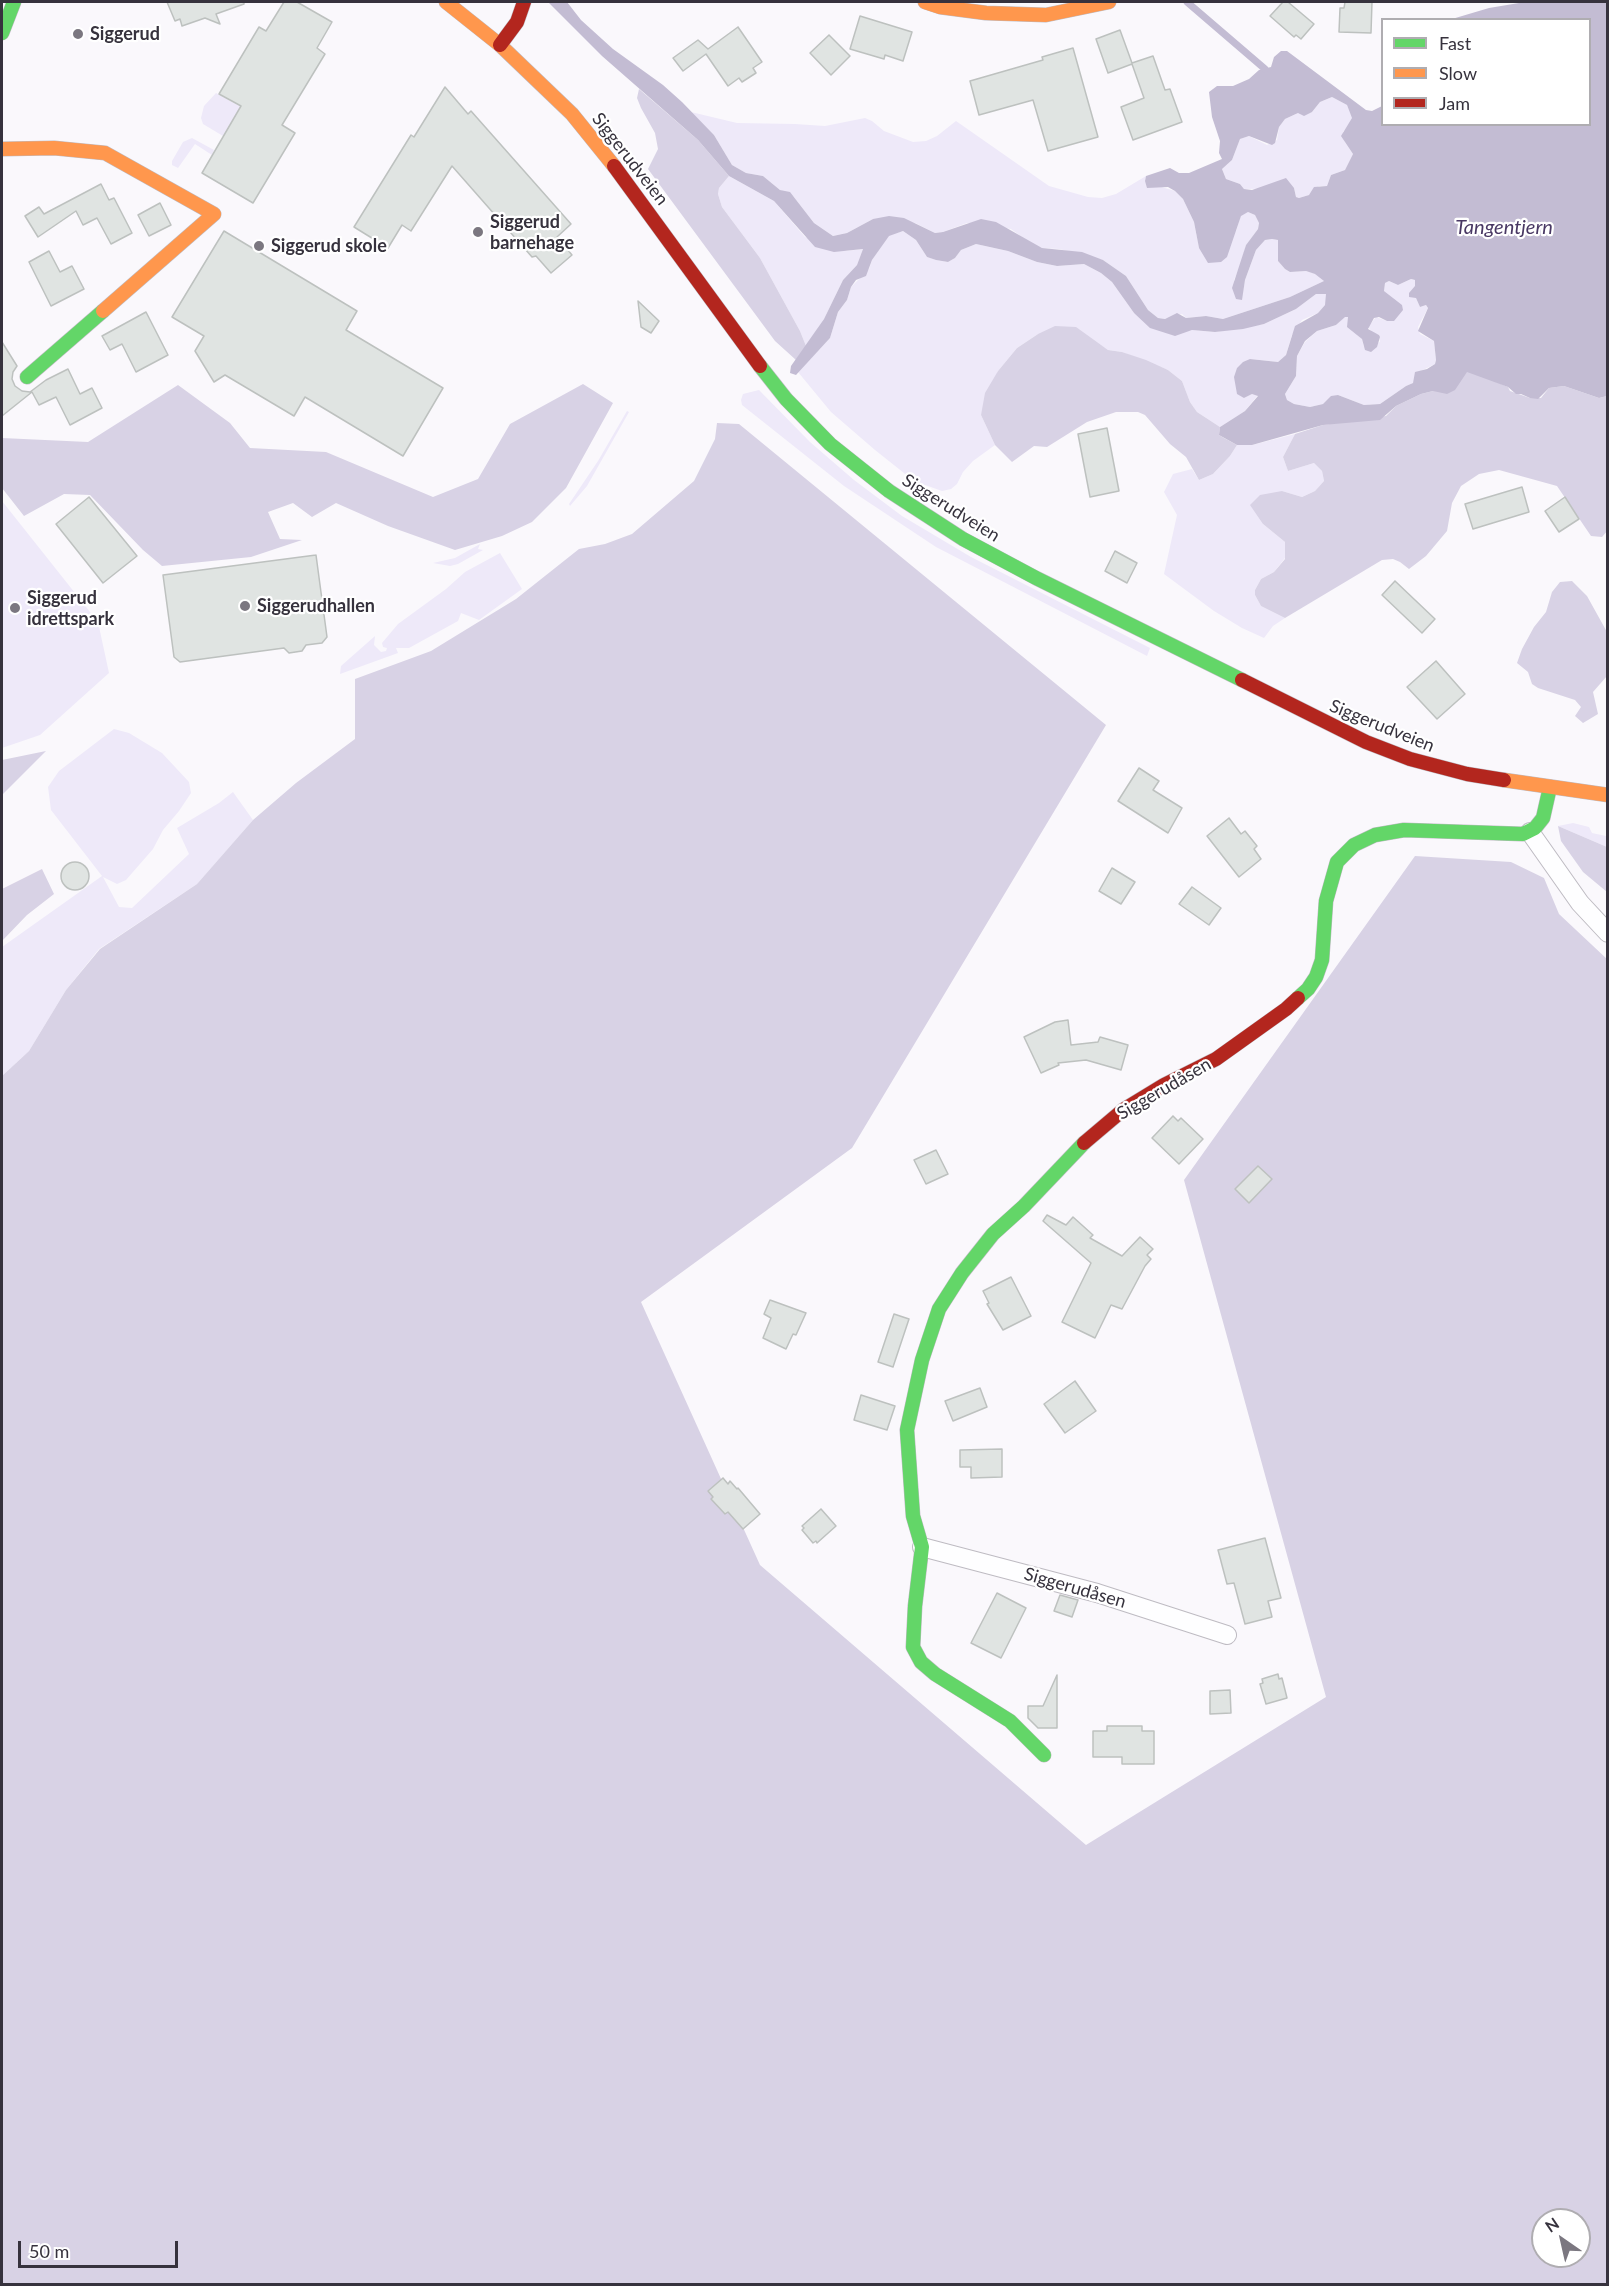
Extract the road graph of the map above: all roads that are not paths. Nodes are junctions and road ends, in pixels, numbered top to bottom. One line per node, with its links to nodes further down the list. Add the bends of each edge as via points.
1 (14, 2): 6 (street)
2 (447, 2): 7 (street, Siggerudveien)
3 (524, 2): 7 (street, via 517,22)
4 (925, 2): 5 (street, via 986,13 1046,15)
5 (1109, 2)
6 (2, 33)
7 (500, 45): 10 (street, Siggerudveien, via 588,132 799,414 836,450 889,491 963,539 1343,732 1430,765)
8 (2, 149): 9 (street, via 54,148 105,153 214,214)
9 (27, 377)
10 (1550, 787): 11 (street, Siggerudveien); 12 (street, via 1543,818)
11 (1608, 795)
12 (1530, 831): 13 (street, via 1580,903); 14 (street, Siggerudåsen, via 1516,835 1404,830 1375,835 1354,845 1337,862 1333,873 1326,901 1322,960 1308,989 1286,1010 1216,1059 1124,1110 1080,1146 993,1234 939,1310 922,1360 907,1430 913,1516)
13 (1608, 933)
14 (922, 1547): 15 (street, Siggerudåsen, via 1098,1593); 16 (street, Siggerudåsen, via 913,1647 921,1662 1010,1721)
15 (1227, 1635)
16 (1044, 1755)

